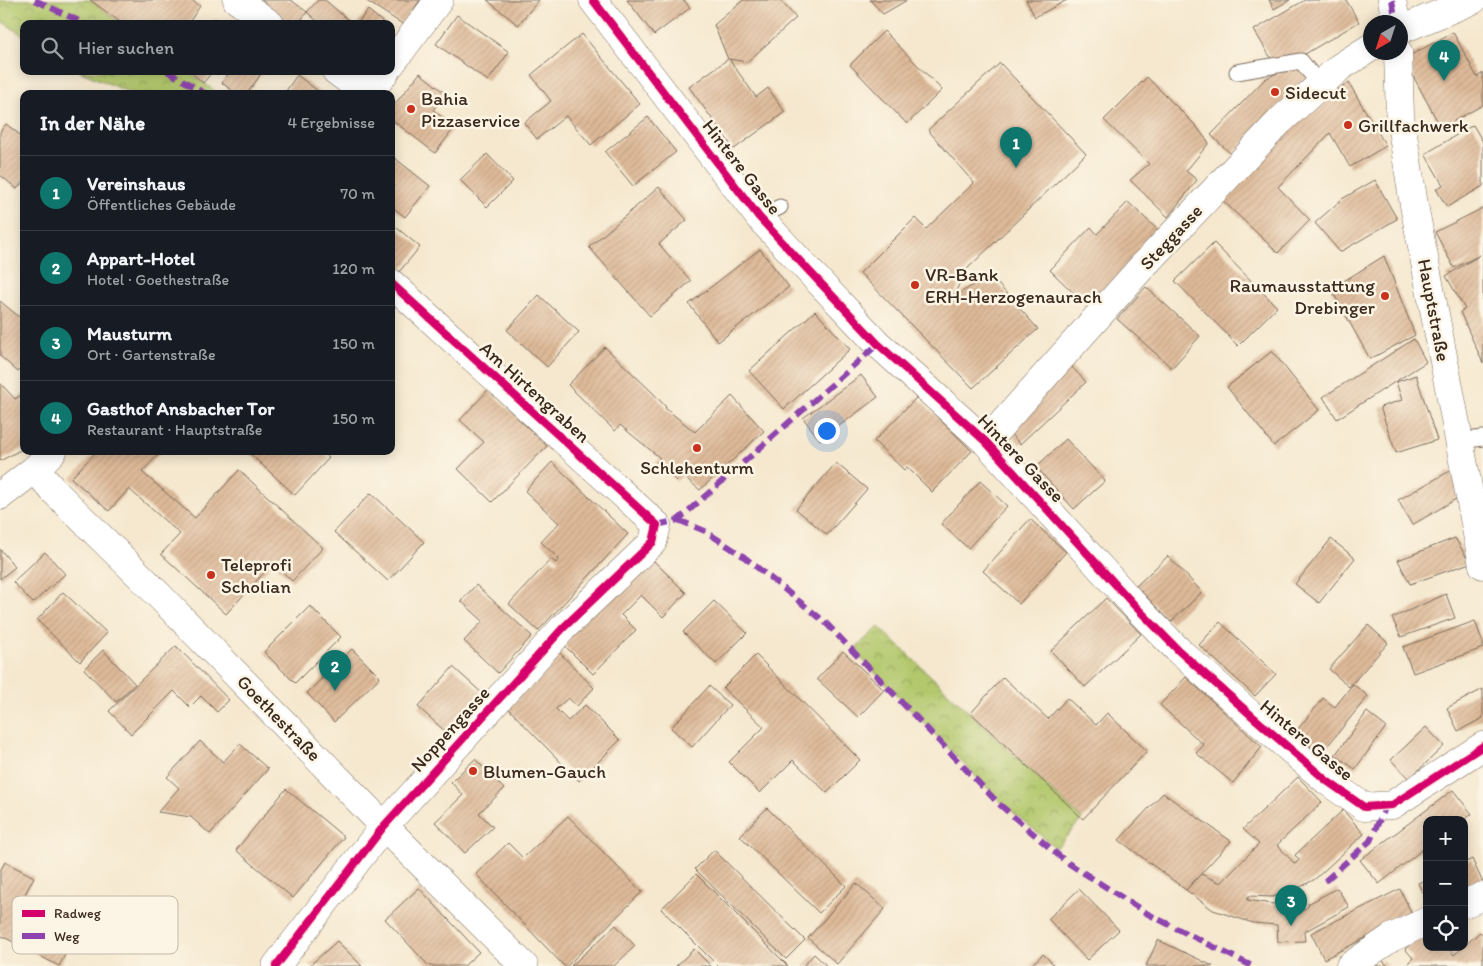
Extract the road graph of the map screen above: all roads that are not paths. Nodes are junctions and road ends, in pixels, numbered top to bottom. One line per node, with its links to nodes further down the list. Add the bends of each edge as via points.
1 (237, 0): 7 (street)
2 (439, 0): 10 (street)
3 (593, 0): 20 (street, Hintere Gasse, via 878,344)
4 (1392, 0): 6 (street)
5 (1473, 0): 8 (street)
6 (1395, 15)
7 (264, 20)
8 (1408, 27)
9 (1363, 52): 15 (street, Steggasse)
10 (395, 59)
11 (1398, 60): 19 (street, Hauptstraße, via 1400,116 1411,186)
12 (1237, 72): 15 (lane, via 1301,61)
13 (342, 75): 16 (street)
14 (383, 75): 17 (street)
15 (1320, 85): 20 (street, Steggasse, via 1280,121 1141,268)
16 (362, 90)
17 (371, 90)
18 (395, 287): 23 (street, Am Hirtengraben)
19 (1471, 439): 24 (street, Hauptstraße)
20 (986, 442): 25 (street, Hintere Gasse, via 1179,651 1327,781 1364,807 1392,805)
21 (44, 460): 22 (street); 26 (street, Goethestraße, via 52,490)
22 (0, 496)
23 (657, 525): 26 (street, Noppengasse, via 653,542 563,628)
24 (1483, 565)
25 (1483, 746)
26 (384, 826): 30 (street, Noppengasse); 31 (street, Goethestraße)
27 (1483, 896): 28 (street)
28 (1468, 902)
29 (1423, 923): 32 (street, via 1390,938)
30 (276, 966)
31 (524, 966)
32 (1350, 966)

